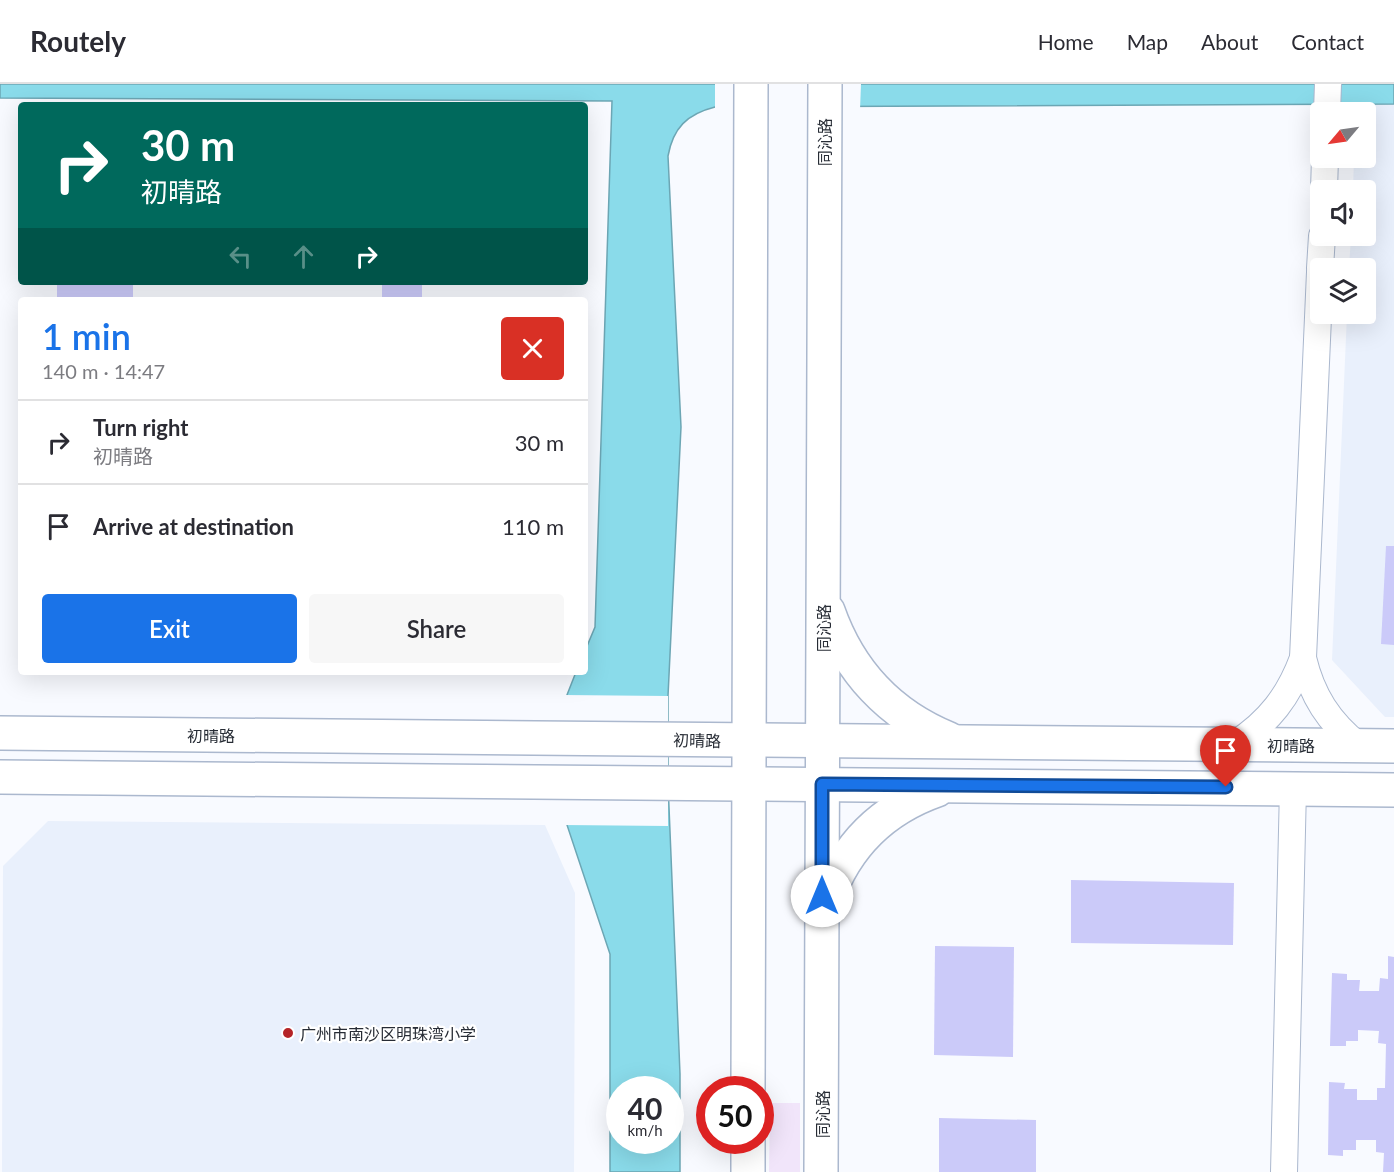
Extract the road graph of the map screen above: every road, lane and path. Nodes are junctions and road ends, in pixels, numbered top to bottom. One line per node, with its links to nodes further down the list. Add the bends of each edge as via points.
1 (751, 84): 9 (main road)
2 (825, 84): 6 (main road, 同沁路)
3 (1328, 84): 4 (street)
4 (1327, 102)
5 (1318, 324): 7 (street)
6 (823, 589): 10 (main road, 同沁路); 11 (main road, via 837,634 877,693 914,722)
7 (1303, 658): 12 (street, via 1284,699 1254,732); 13 (street, via 1322,708)
8 (0, 734): 9 (main road, 初晴路)
9 (749, 740): 10 (main road, 初晴路); 16 (main road)
10 (823, 741): 11 (main road, 初晴路); 17 (main road, 同沁路)
11 (956, 742): 12 (main road, 初晴路)
12 (1235, 744): 13 (main road, 初晴路)
13 (1359, 746): 14 (main road, 初晴路)
14 (1394, 746)
15 (0, 777): 16 (main road)
16 (749, 783): 17 (main road); 22 (main road)
17 (822, 784): 18 (main road); 21 (main road, 同沁路)
18 (957, 785): 19 (main road); 21 (main road, via 918,796 868,830 834,879)
19 (1293, 788): 20 (main road); 26 (street)
20 (1394, 790)
21 (822, 918): 25 (main road, 同沁路)
22 (748, 1076)
23 (748, 1154): 24 (main road)
24 (748, 1172)
25 (821, 1172)
26 (1284, 1172)

